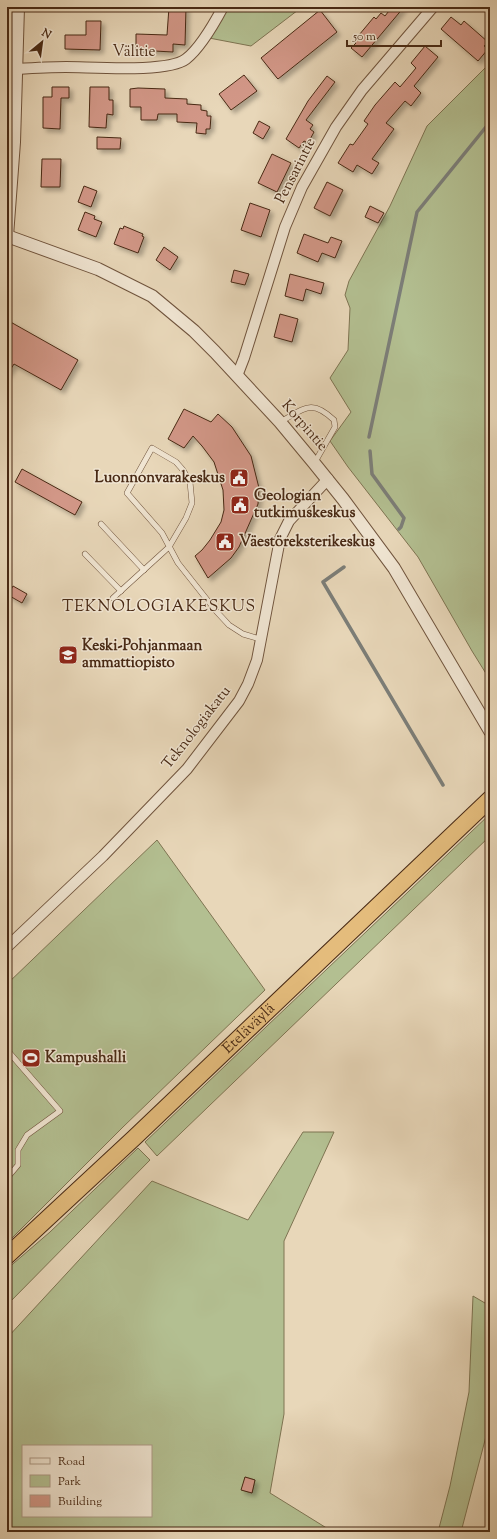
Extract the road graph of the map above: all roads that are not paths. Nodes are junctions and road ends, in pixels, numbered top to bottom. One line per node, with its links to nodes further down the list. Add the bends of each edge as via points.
1 (18, 7): 4 (street)
2 (223, 7): 4 (street, Välitie, via 187,59 170,66)
3 (434, 7): 6 (street, Pensarintie, via 362,90 336,127 302,187 285,227)
4 (17, 69): 5 (street)
5 (7, 236): 6 (street, Korpintie, via 98,270 152,296 194,331)
6 (237, 376): 7 (street, Korpintie)
7 (280, 422): 8 (street, Korpintie); 8 (lane, via 309,407 317,407 334,420 335,426)
8 (314, 463): 9 (street, Korpintie)
9 (328, 479): 16 (street, Teknologiakatu, via 289,520 280,539); 17 (street, Korpintie, via 394,568)
10 (101, 524): 13 (lane)
11 (169, 547): 11 (lane, via 162,533 128,493 152,448 176,462 187,476 191,490 191,507); 13 (lane); 16 (lane, via 178,563 229,625 243,634)
12 (85, 554): 14 (lane)
13 (144, 570): 14 (lane)
14 (121, 591): 15 (lane)
15 (113, 598)
16 (260, 639): 19 (street, Teknologiakatu, via 257,660 239,701 186,769 103,856)
17 (490, 731)
18 (490, 799): 22 (highway, Eteläväylä)
19 (7, 947)
20 (7, 1050): 21 (lane, via 60,1111 27,1135 18,1150 18,1165)
21 (7, 1178)
22 (7, 1256)

